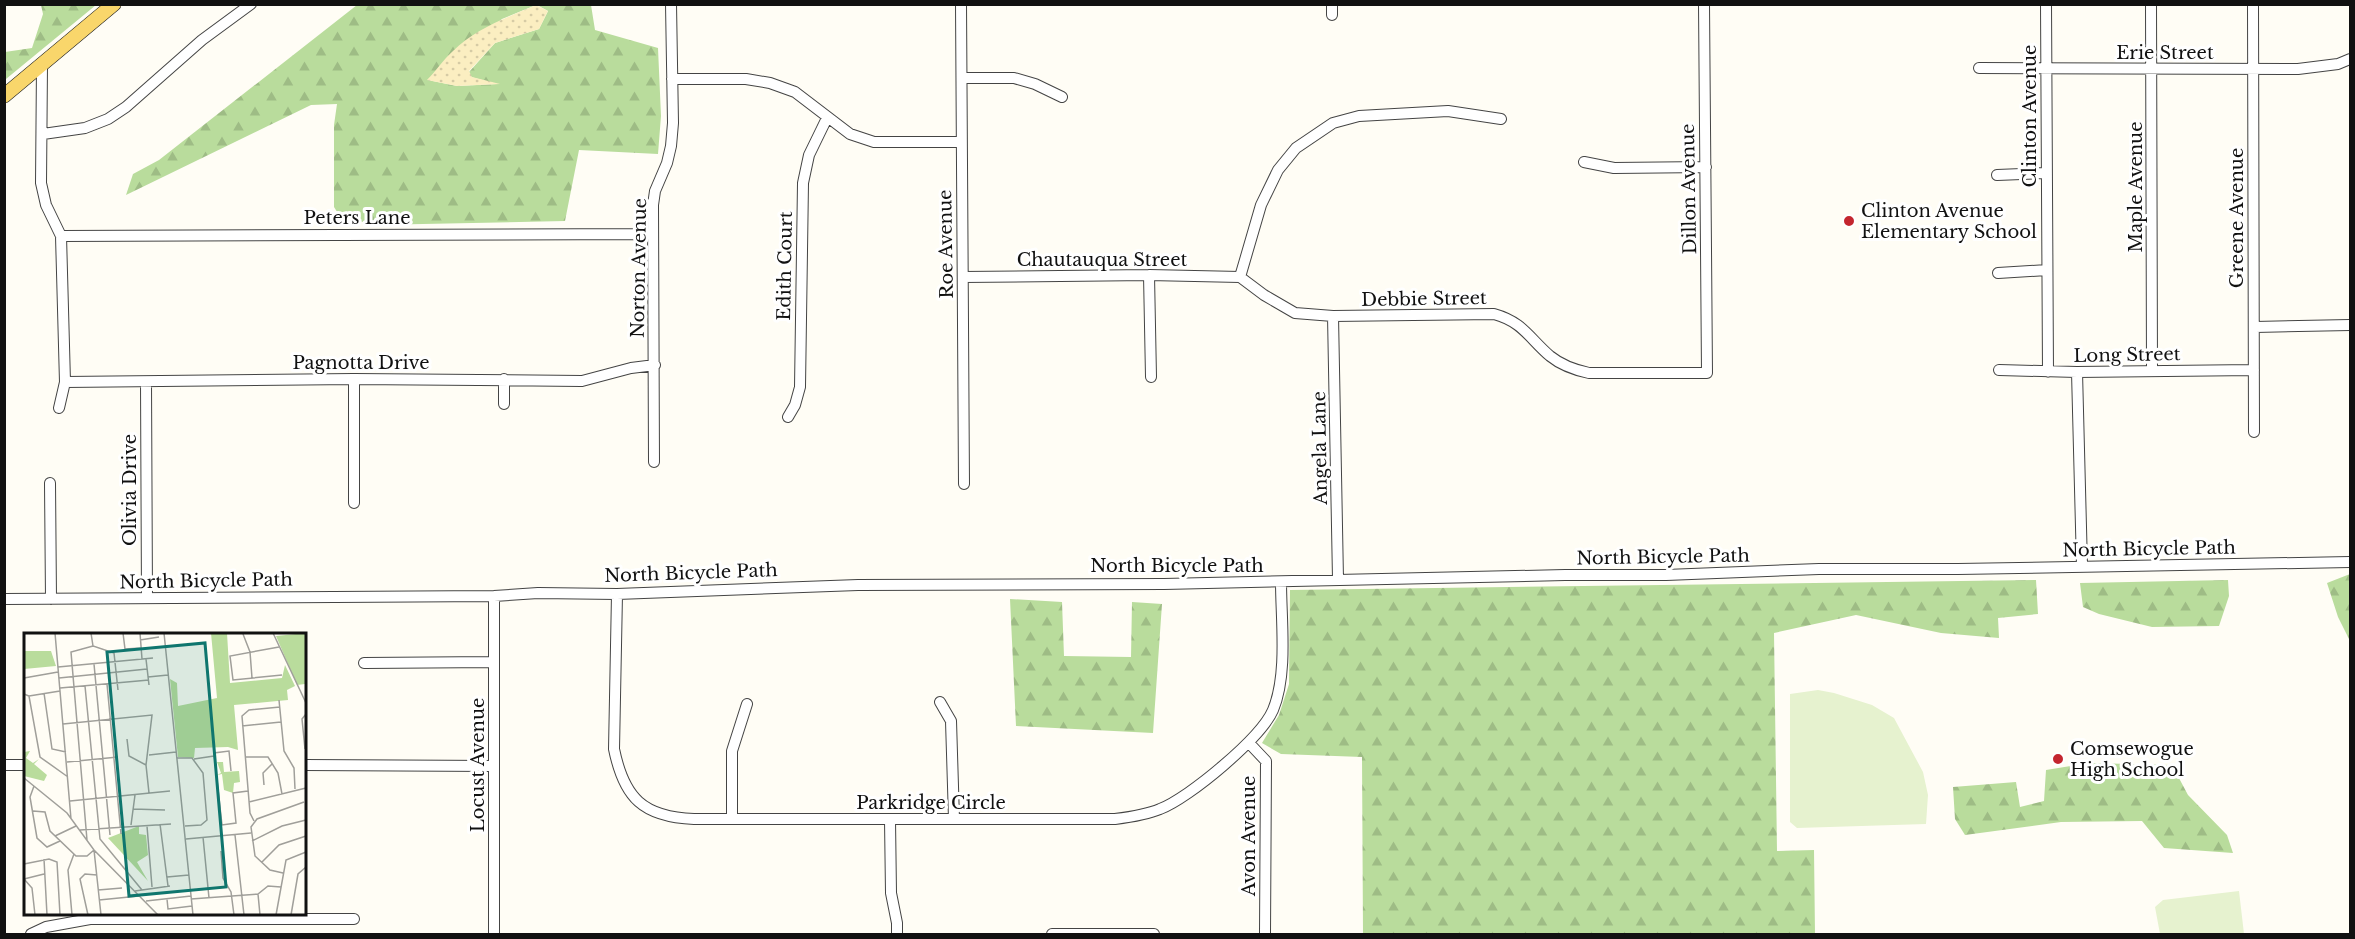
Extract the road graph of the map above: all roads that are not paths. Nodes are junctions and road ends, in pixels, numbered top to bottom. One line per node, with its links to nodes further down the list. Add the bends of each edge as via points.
1 (114, 4): 10 (main road)
2 (252, 4): 21 (street, via 202,40 108,119 85,128)
3 (671, 4): 16 (street, Norton Avenue)
4 (961, 4): 15 (street, Roe Avenue)
5 (1704, 4): 24 (street, Dillon Avenue)
6 (2046, 4): 14 (street, Clinton Avenue)
7 (2151, 4): 12 (street, Maple Avenue)
8 (2253, 4): 13 (street, Greene Avenue)
9 (2350, 59): 13 (street, Erie Street, via 2298,69)
10 (42, 65): 17 (main road); 21 (street)
11 (1979, 68): 14 (street, Erie Street)
12 (2152, 69): 13 (street, Erie Street); 14 (street, Erie Street); 39 (street, Maple Avenue)
13 (2254, 69): 36 (street, Greene Avenue)
14 (2047, 70): 25 (street, Clinton Avenue)
15 (962, 78): 18 (street, via 1014,78); 22 (street, Roe Avenue)
16 (672, 79): 19 (street, via 770,83 795,92); 27 (street, Norton Avenue, via 671,146 656,190)
17 (4, 96)
18 (1062, 98)
19 (826, 118): 22 (street, via 850,134 874,142); 51 (street, Edith Court, via 809,155 804,183 800,387)
20 (1501, 119): 33 (street, via 1448,111 1359,116 1333,123 1296,148 1278,170 1261,205)
21 (43, 134): 28 (street, via 43,194)
22 (961, 142): 32 (street, Roe Avenue)
23 (1584, 162): 24 (street, via 1614,168)
24 (1706, 167): 43 (street, Dillon Avenue)
25 (2046, 173): 26 (street); 29 (street, Clinton Avenue)
26 (1997, 175)
27 (652, 234): 28 (street, Peters Lane); 37 (street, Norton Avenue)
28 (61, 236): 47 (street)
29 (2047, 270): 30 (street); 41 (street, Clinton Avenue)
30 (1998, 273)
31 (1149, 274): 32 (street, Chautauqua Street); 33 (street, Chautauqua Street); 44 (street)
32 (963, 277): 55 (street, Roe Avenue)
33 (1240, 277): 34 (street, Debbie Street, via 1295,313)
34 (1333, 316): 43 (street, Debbie Street, via 1494,314 1515,321 1559,363 1580,371); 59 (street, Angela Lane)
35 (2350, 325): 36 (street)
36 (2254, 327): 40 (street, Greene Avenue)
37 (655, 365): 46 (street, Pagnotta Drive, via 582,381); 53 (street, Norton Avenue)
38 (1999, 370): 41 (street, Long Street)
39 (2152, 370): 40 (street, Long Street); 42 (street, Long Street)
40 (2254, 370): 52 (street, Greene Avenue)
41 (2048, 372): 42 (street, Long Street)
42 (2077, 372): 58 (street)
43 (1707, 373)
44 (1151, 377)
45 (354, 379): 46 (street, Pagnotta Drive); 48 (street, Pagnotta Drive); 56 (street)
46 (504, 379): 49 (street)
47 (65, 382): 48 (street, Pagnotta Drive); 50 (street)
48 (146, 382): 63 (street, Olivia Drive)
49 (504, 404)
50 (59, 408)
51 (788, 417)
52 (2253, 432)
53 (654, 462)
54 (50, 483): 65 (street)
55 (964, 484)
56 (354, 499)
57 (2350, 562): 58 (street, North Bicycle Path)
58 (2082, 566): 59 (street, North Bicycle Path)
59 (1338, 579): 60 (street, North Bicycle Path)
60 (1281, 582): 61 (street, North Bicycle Path, via 788,586); 70 (street, Parkridge Circle, via 1279,691 1273,711)
61 (617, 594): 62 (street, North Bicycle Path); 75 (street, Parkridge Circle, via 614,749 626,786 646,808 661,815)
62 (494, 596): 63 (street, North Bicycle Path); 66 (street, Locust Avenue)
63 (147, 598): 65 (street, North Bicycle Path)
64 (4, 599): 65 (street, North Bicycle Path)
65 (51, 599)
66 (494, 662): 67 (street); 74 (street, Locust Avenue)
67 (364, 663)
68 (940, 702): 76 (street, via 951,721)
69 (747, 704): 75 (street, via 732,751)
70 (1249, 743): 76 (street, Parkridge Circle, via 1178,801 1140,816); 84 (street, Avon Avenue, via 1266,761)
71 (4, 765): 72 (street)
72 (24, 765)
73 (306, 765): 74 (street)
74 (494, 766): 80 (street, Locust Avenue)
75 (732, 818): 77 (street, Parkridge Circle)
76 (954, 819): 77 (street, Parkridge Circle)
77 (890, 820): 81 (street, via 891,892)
78 (354, 919): 79 (street, via 90,919 46,927)
79 (31, 934)
80 (494, 934)
81 (897, 934)
82 (1052, 934): 83 (street)
83 (1154, 934)
84 (1265, 934)

